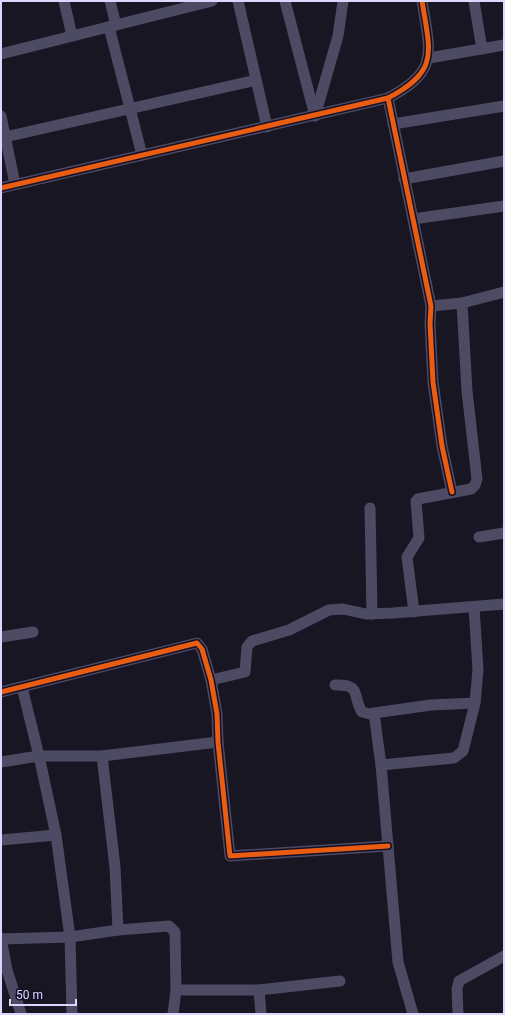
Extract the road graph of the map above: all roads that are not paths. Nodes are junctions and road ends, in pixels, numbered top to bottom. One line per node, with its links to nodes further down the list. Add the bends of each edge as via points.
1 (64, 1): 10 (street)
2 (110, 1): 9 (street)
3 (212, 1): 9 (street)
4 (238, 1): 15 (street)
5 (285, 1): 20 (street)
6 (343, 1): 20 (street, via 334,50)
7 (422, 1): 14 (street)
8 (474, 1): 12 (street)
9 (112, 26): 10 (street); 18 (street)
10 (72, 36): 13 (street)
11 (504, 45): 12 (street)
12 (482, 49): 14 (street)
13 (1, 54)
14 (429, 58): 16 (street, via 418,78 404,90)
15 (256, 80): 18 (street); 22 (street)
16 (388, 98): 20 (street); 21 (street)
17 (504, 106): 21 (street)
18 (130, 109): 23 (street); 24 (street)
19 (1, 116): 23 (street)
20 (315, 116): 22 (street)
21 (393, 124): 26 (street)
22 (267, 127): 24 (street)
23 (5, 137): 27 (street)
24 (142, 155): 27 (street)
25 (504, 161): 26 (street)
26 (404, 178): 30 (street)
27 (15, 184): 28 (street)
28 (1, 188)
29 (504, 206): 30 (street)
30 (413, 219): 33 (street)
31 (504, 292): 32 (street)
32 (462, 303): 33 (street); 34 (street, via 462,342 477,479 471,490)
33 (431, 306): 34 (street, via 433,382)
34 (452, 492): 40 (street, via 418,499 415,502 419,538 407,557)
35 (370, 508): 41 (street)
36 (504, 533): 37 (street)
37 (479, 537)
38 (504, 604): 39 (street)
39 (474, 607): 40 (street); 48 (street, via 478,670)
40 (414, 612): 41 (street)
41 (372, 614): 44 (street, via 343,609 329,610 289,630 252,641 247,647 245,672)
42 (33, 632): 43 (street)
43 (1, 637)
44 (211, 680): 46 (street, via 202,648 193,642); 50 (street, via 217,714)
45 (335, 684): 49 (street, via 346,684 352,688 357,694 362,712)
46 (22, 687): 47 (street); 51 (street)
47 (1, 692)
48 (475, 703): 49 (street, via 431,705); 54 (street, via 463,751 458,756)
49 (374, 713): 54 (street)
50 (218, 742): 52 (street); 57 (street, via 231,857)
51 (39, 756): 52 (street); 53 (street); 55 (street)
52 (102, 756): 58 (street, via 115,867)
53 (1, 762)
54 (381, 765): 57 (street)
55 (56, 835): 56 (street); 59 (street)
56 (1, 840)
57 (388, 846): 69 (street, via 398,962)
58 (118, 930): 59 (street); 63 (street, via 162,926 173,929)
59 (70, 937): 60 (street); 66 (street)
60 (1, 938): 65 (street, via 7,970)
61 (504, 956): 70 (street, via 459,981)
62 (340, 981): 64 (street)
63 (176, 990): 64 (street); 67 (street)
64 (259, 990): 68 (street)
65 (21, 1014)
66 (72, 1014)
67 (173, 1014)
68 (261, 1014)
69 (413, 1014)
70 (458, 1014)

